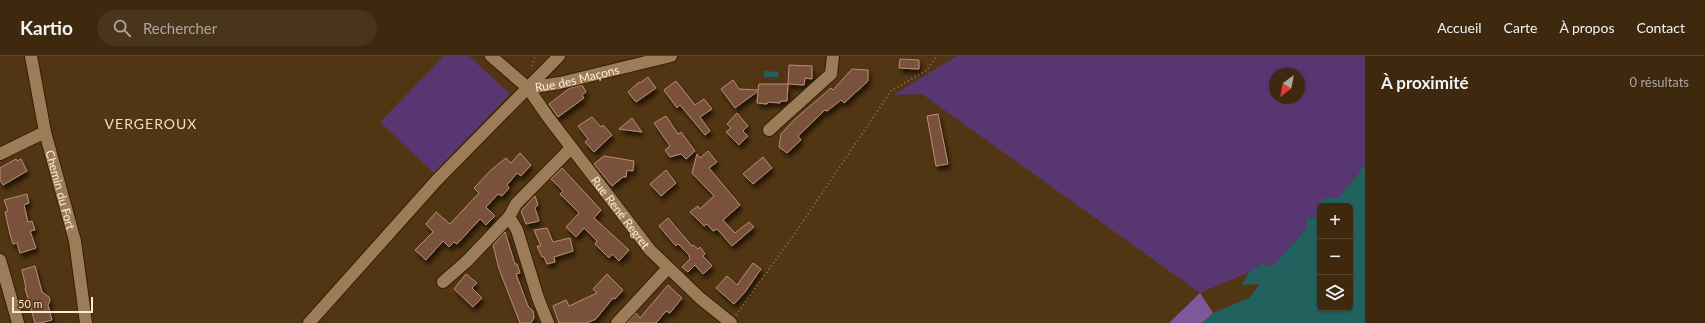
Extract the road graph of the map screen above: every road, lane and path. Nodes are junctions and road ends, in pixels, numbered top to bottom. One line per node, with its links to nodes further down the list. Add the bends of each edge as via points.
1 (31, 56): 9 (street, Chemin du Fort)
2 (491, 56): 7 (street, Rue René Regret)
3 (558, 56): 7 (street)
4 (671, 56): 7 (street, Rue des Maçons, via 560,84)
5 (833, 56): 8 (street, via 831,74)
6 (937, 56): 21 (path, via 928,70 891,91)
7 (528, 88): 10 (street, Rue René Regret); 18 (street, via 436,181)
8 (769, 130)
9 (44, 132): 11 (street); 17 (street, Chemin du Fort, via 75,241)
10 (571, 148): 12 (street, via 516,204); 14 (street, Rue René Regret, via 650,250)
11 (0, 154)
12 (509, 218): 15 (street, via 468,261); 19 (street, via 517,230)
13 (0, 260): 16 (street)
14 (668, 268): 20 (street); 21 (street, Rue René Regret)
15 (443, 282)
16 (18, 323)
17 (86, 323)
18 (309, 323)
19 (548, 323)
20 (618, 323)
21 (731, 323)

